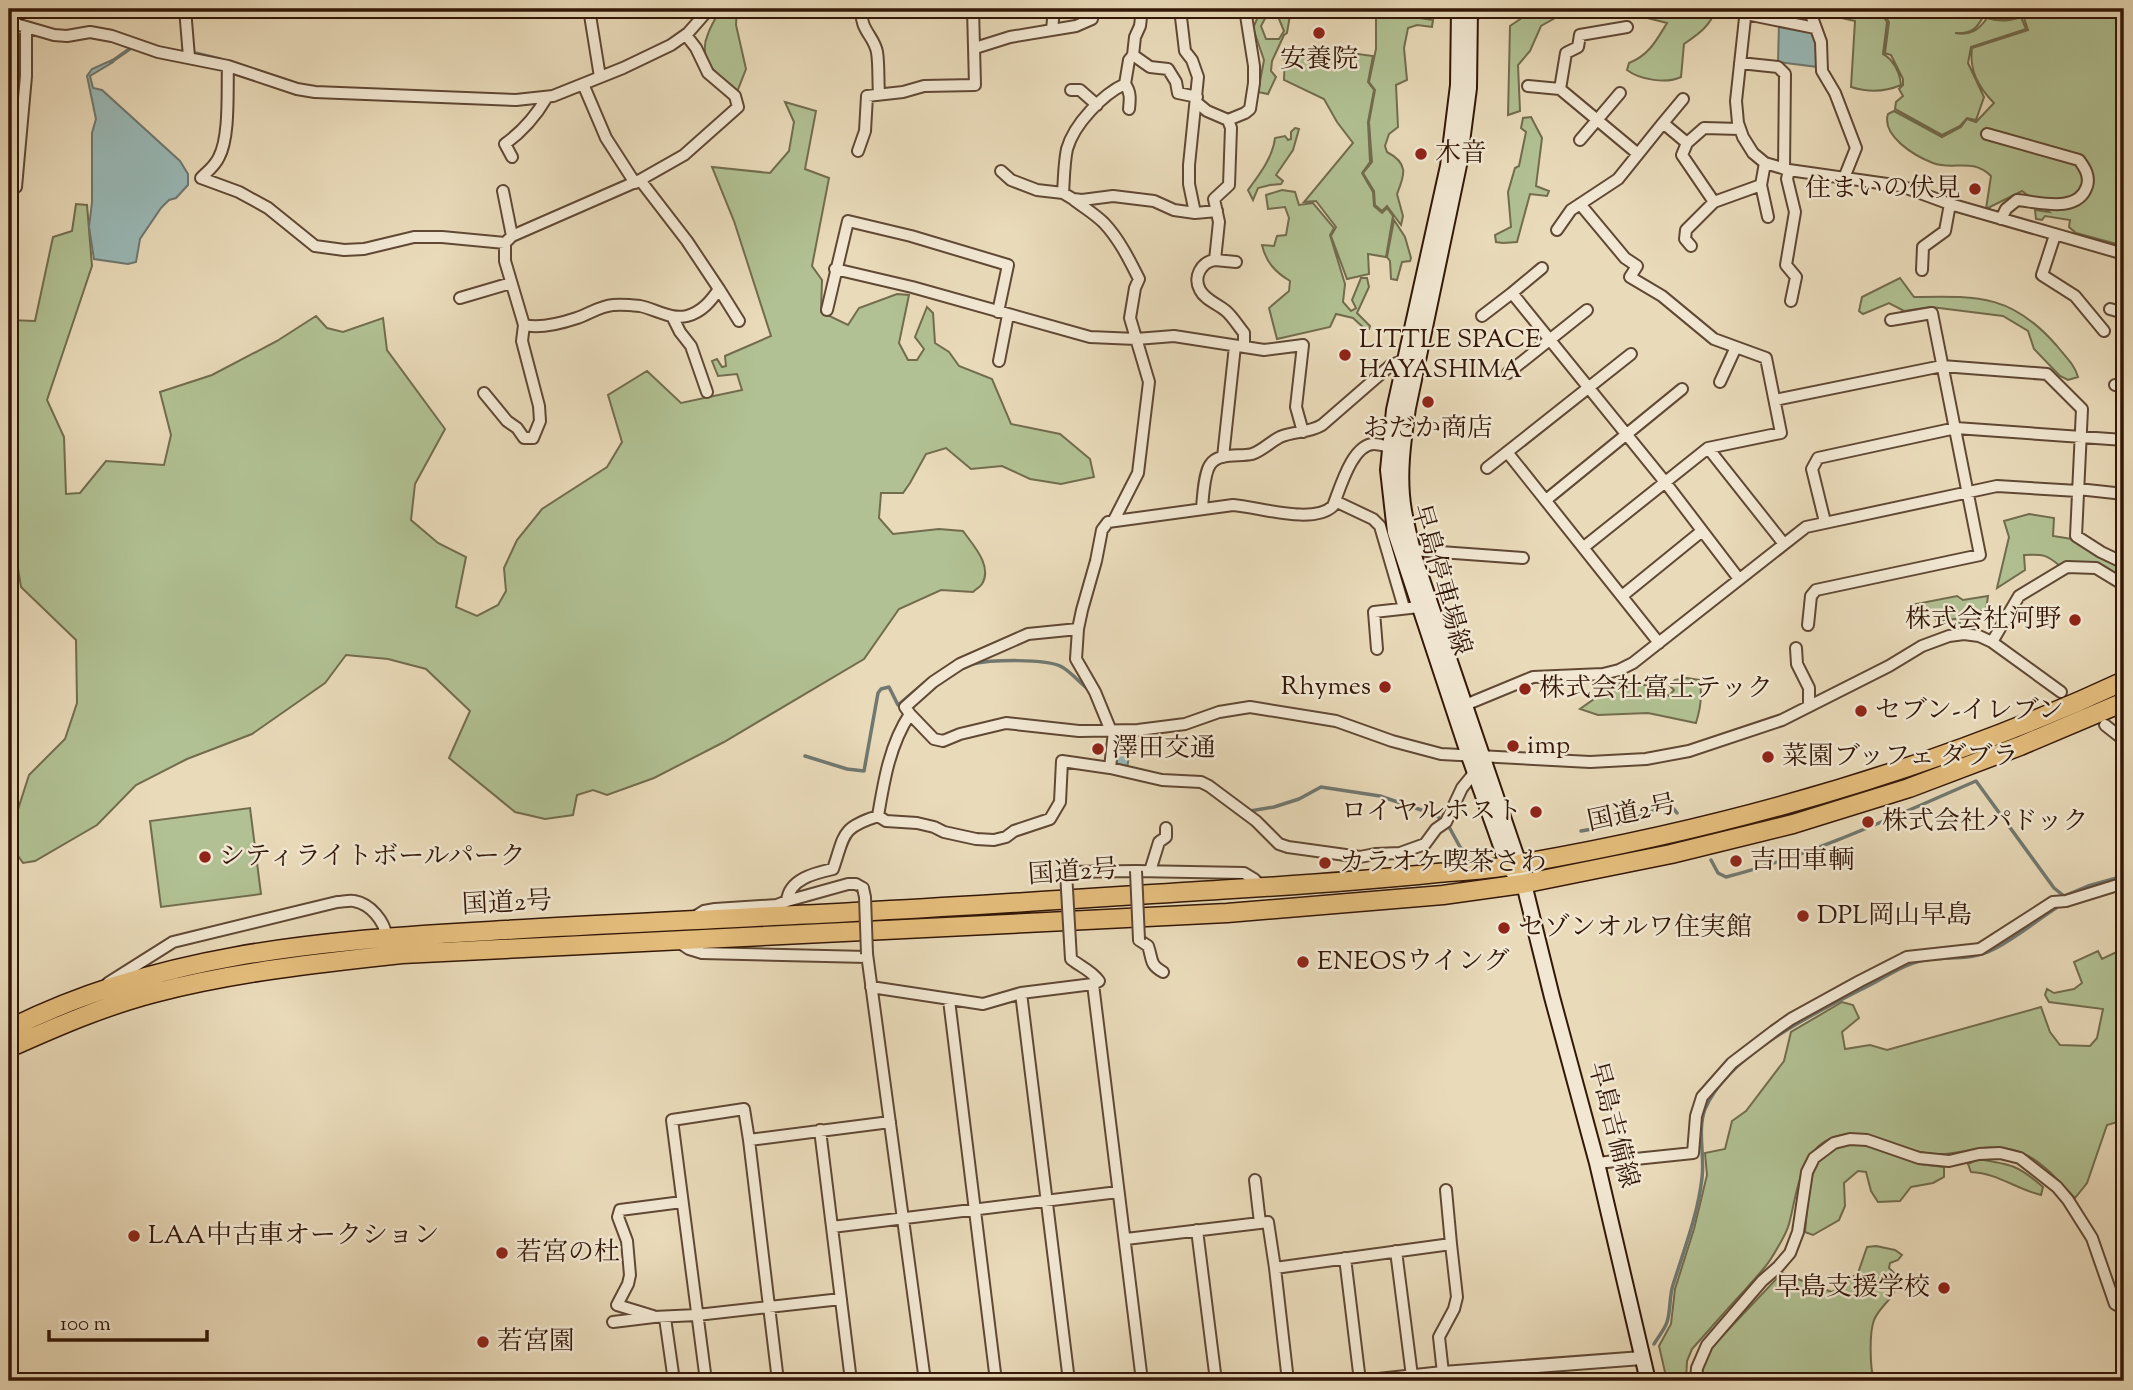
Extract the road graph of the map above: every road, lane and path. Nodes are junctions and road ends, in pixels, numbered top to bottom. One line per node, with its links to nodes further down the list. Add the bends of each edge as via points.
1 (25, 9): 16 (main road)
2 (185, 9): 24 (street)
3 (589, 9): 27 (street)
4 (709, 9): 21 (street)
5 (862, 9): 34 (street, via 866,33 877,48)
6 (973, 9): 22 (street)
7 (1054, 9): 20 (street)
8 (1142, 9): 23 (street)
9 (1180, 9): 36 (street, via 1185,51 1198,78)
10 (1245, 9): 40 (street, via 1254,83 1250,109)
11 (1494, 9): 13 (street)
12 (1809, 9): 19 (street)
13 (1467, 10): 98 (main road, 早島停車場線, via 1448,166)
14 (1746, 12): 19 (street); 25 (street)
15 (1091, 19): 20 (street)
16 (9, 20): 18 (street)
17 (1627, 27): 31 (street, via 1580,35 1578,47 1566,53)
18 (26, 28): 24 (street, via 67,36 99,33); 56 (street, via 16,187)
19 (1815, 28): 53 (street, via 1821,43 1822,71 1856,149)
20 (1052, 30): 22 (street)
21 (686, 34): 27 (street); 54 (street, via 708,73 735,96 738,107 684,155)
22 (975, 48): 34 (street, via 975,85 924,86)
23 (1133, 55): 29 (street); 36 (street, via 1150,66 1168,69 1178,93)
24 (189, 57): 26 (street)
25 (1740, 63): 43 (street, via 1736,101); 51 (street, via 1777,67 1785,74)
26 (228, 66): 35 (street, via 315,92 516,100); 68 (street, via 225,139 214,166 201,178 268,208 315,246 364,249 414,237)
27 (600, 77): 28 (street)
28 (583, 84): 35 (street); 54 (street, via 606,138)
29 (1125, 84): 38 (street); 39 (street)
30 (1528, 86): 31 (street)
31 (1560, 89): 41 (street)
32 (1071, 90): 38 (street, via 1080,90)
33 (1620, 93): 41 (street)
34 (879, 94): 47 (street, via 867,96)
35 (547, 97): 49 (street, via 520,133 505,144)
36 (1197, 99): 40 (street, via 1207,111); 63 (street, via 1189,164)
37 (1683, 99): 42 (street)
38 (1097, 104): 58 (street, via 1067,149)
39 (1129, 109)
40 (1228, 120): 62 (street, via 1229,185 1214,199)
41 (1597, 120): 45 (street); 48 (street)
42 (1663, 123): 46 (street); 48 (street)
43 (1740, 129): 46 (street, via 1703,128); 50 (street, via 1753,153)
44 (1987, 134): 65 (street, via 2079,160 2089,180 2077,201 2062,205 2017,200)
45 (1580, 140)
46 (1687, 143): 59 (street, via 1682,155)
47 (858, 150)
48 (1638, 154): 60 (street, via 1618,178)
49 (512, 158)
50 (1765, 163): 51 (street); 55 (street)
51 (1786, 169): 53 (street); 80 (street, via 1796,212 1786,265 1796,276)
52 (1000, 171): 58 (street, via 1037,190)
53 (1844, 178): 61 (street, via 1901,186)
54 (637, 182): 68 (street); 77 (street, via 687,241)
55 (1761, 185): 59 (street); 64 (street)
56 (9, 186)
57 (503, 191): 68 (street)
58 (1068, 196): 63 (street, via 1154,201); 92 (street, via 1103,222 1139,279 1130,318)
59 (1714, 202): 69 (street, via 1686,230 1685,239)
60 (1580, 204): 66 (street); 95 (street, via 1637,266 1630,277 1662,296 1714,339)
61 (1950, 204): 65 (street); 75 (street, via 1945,231 1923,247)
62 (1217, 211): 63 (street); 71 (street)
63 (1195, 213)
64 (1768, 217)
65 (2001, 219): 67 (street)
66 (1557, 230)
67 (2055, 235): 70 (street); 91 (street, via 2042,275 2075,296)
68 (508, 239): 76 (street, via 505,261)
69 (1691, 246)
70 (2124, 254)
71 (1215, 260): 72 (street); 94 (street, via 1202,266 1200,292 1224,309 1244,333)
72 (1236, 262)
73 (1542, 268): 78 (street)
74 (835, 269): 82 (street); 84 (street); 84 (street, via 848,221 911,236 1008,265)
75 (1922, 270)
76 (511, 283): 79 (street); 90 (street)
77 (719, 289): 86 (street, via 701,310 685,317); 89 (street)
78 (1512, 293): 87 (street); 93 (street)
79 (460, 298)
80 (1791, 301)
81 (2110, 309): 85 (street)
82 (827, 310)
83 (1587, 310): 93 (street)
84 (1003, 313): 92 (street, via 1077,334); 97 (street)
85 (2124, 313)
86 (672, 316): 90 (street, via 622,304 554,324); 104 (street, via 691,346)
87 (1482, 316)
88 (1891, 320): 99 (street, via 1932,313)
89 (739, 321)
90 (524, 325): 105 (street, via 522,341 539,406 540,421 533,438 524,438)
91 (2104, 331)
92 (1136, 339): 94 (street, via 1174,336); 124 (street, via 1149,382 1138,473)
93 (1550, 340): 100 (street); 102 (street)
94 (1239, 347): 108 (street, via 1264,350 1303,345 1296,407); 115 (street)
95 (1736, 347): 101 (street); 106 (street, via 1766,358)
96 (1631, 354): 102 (street)
97 (999, 361)
98 (1411, 361): 108 (street, via 1391,365 1322,425); 112 (main road, 早島停車場線, via 1394,410); 129 (main road, 早島停車場線, via 1401,467)
99 (1942, 366): 106 (street); 107 (street); 110 (street, via 2047,374 2082,409)
100 (1508, 373)
101 (1720, 382)
102 (1588, 388): 109 (street); 114 (street)
103 (1682, 389): 109 (street)
104 (707, 392)
105 (484, 393)
106 (1775, 400): 113 (street, via 1781,433)
107 (1956, 428): 110 (street); 119 (street); 125 (street, via 1818,458 1812,469)
108 (1303, 432): 115 (street, via 1280,437 1253,454)
109 (1627, 435): 117 (street); 121 (street)
110 (2081, 438): 111 (street); 118 (street)
111 (2124, 440)
112 (1390, 447): 122 (street, via 1373,444 1359,450); 135 (main road, 早島停車場線, via 1395,532)
113 (1708, 448): 117 (street); 127 (street)
114 (1507, 452): 116 (street); 121 (street)
115 (1223, 457): 123 (street, via 1210,465)
116 (1487, 468)
117 (1665, 482): 126 (street); 128 (street)
118 (2078, 490): 119 (street, via 1997,486); 120 (street); 131 (street, via 2076,536)
119 (1969, 492): 125 (street); 137 (street, via 1980,555 1816,590 1811,596)
120 (2124, 494)
121 (1546, 500): 128 (street)
122 (1335, 501): 123 (street, via 1328,511 1318,513 1291,514 1233,505); 136 (street, via 1380,526)
123 (1202, 508): 124 (street)
124 (1114, 520): 138 (street, via 1102,530)
125 (1825, 522): 127 (street, via 1806,527)
126 (1702, 531): 132 (street); 134 (street)
127 (1784, 544): 132 (street)
128 (1584, 547): 134 (street)
129 (1413, 550): 130 (street); 147 (main road, 早島停車場線)
130 (1523, 558)
131 (2124, 563)
132 (1739, 579): 140 (street)
133 (2124, 585): 139 (street, via 2096,568 2067,567 2020,596)
134 (1622, 596): 140 (street)
135 (1419, 607): 136 (street); 147 (main road, 早島停車場線)
136 (1404, 608): 142 (street, via 1374,612)
137 (1808, 625)
138 (1078, 629): 148 (street, via 1028,634 960,664 917,694 905,707); 150 (street, via 1076,659)
139 (1992, 642): 144 (street); 146 (street, via 1979,636 1949,636)
140 (1659, 643): 147 (street, via 1619,670 1533,677)
141 (1796, 648): 146 (street, via 1797,664 1810,688)
142 (1377, 649)
143 (2124, 681): 157 (highway, 国道2号, via 1911,766 1813,797 1691,829)
144 (2061, 692)
145 (2124, 702): 161 (highway, 国道2号, via 1909,788 1793,824)
146 (1809, 706): 152 (street, via 1782,720 1689,751 1646,759 1590,762)
147 (1460, 708): 152 (main road, 早島停車場線)
148 (911, 714): 150 (street, via 933,739 943,741 1006,723); 155 (street, via 884,776)
149 (2105, 725): 151 (street)
150 (1114, 731): 152 (street, via 1185,724 1250,707 1336,721 1441,754); 153 (street)
151 (2124, 740)
152 (1476, 757): 154 (main road, 早島停車場線); 157 (main road, 早島停車場線)
153 (1110, 768): 154 (street, via 1161,780 1201,782 1256,821 1279,844 1355,857 1401,853 1425,844 1445,823); 155 (street, via 1062,761 1060,802 1049,819 994,840)
154 (1475, 772): 157 (main road, 早島停車場線)
155 (878, 816): 163 (street, via 847,832 833,869 796,882)
156 (1166, 828): 159 (street)
157 (1514, 865): 161 (main road, 早島吉備線); 162 (highway, 国道2号)
158 (1136, 871): 159 (street); 168 (street, bridge, via 1139,940 1148,946 1151,962); 169 (street, bridge, via 1066,872 1072,959 1099,981)
159 (1150, 871): 162 (street, via 1244,873)
160 (2124, 883): 179 (street, via 2053,902 1980,950 1907,957 1860,981 1791,1019 1732,1063 1702,1097 1693,1153)
161 (1522, 884): 166 (highway, 国道2号, via 1227,913); 179 (main road, 早島吉備線)
162 (1262, 887): 164 (highway, 国道2号)
163 (787, 901): 164 (street, via 767,907 704,911); 167 (street, bridge, via 848,884 863,888)
164 (690, 920): 165 (highway, 国道2号)
165 (387, 937): 171 (highway, 国道2号, via 217,959); 171 (street, via 385,926 368,907 353,901 337,902 173,942)
166 (676, 940): 167 (street, via 702,953); 175 (highway, 国道2号, via 402,954 221,977 109,1007)
167 (867, 956): 170 (street)
168 (1163, 972)
169 (1093, 984): 172 (street); 182 (street)
170 (871, 987): 173 (street); 176 (street)
171 (97, 991): 174 (highway, 国道2号)
172 (1021, 993): 173 (street, via 983,1004); 183 (street)
173 (949, 1000): 185 (street)
174 (9, 1028)
175 (9, 1048)
176 (890, 1122): 177 (street); 186 (street)
177 (820, 1130): 178 (street); 188 (street)
178 (749, 1140): 184 (street, via 744,1109 671,1120); 196 (street)
179 (1597, 1163): 201 (main road, 早島吉備線)
180 (1255, 1180): 187 (street)
181 (1446, 1190): 191 (street)
182 (1118, 1192): 183 (street); 190 (street)
183 (1047, 1200): 185 (street); 210 (street)
184 (682, 1202): 198 (street); 199 (street, via 620,1210 618,1217 627,1241 630,1275 617,1305)
185 (975, 1209): 186 (street); 209 (street)
186 (904, 1218): 188 (street); 208 (street)
187 (1260, 1223): 189 (street); 194 (street, via 1268,1222)
188 (832, 1227): 195 (street)
189 (1197, 1230): 190 (street); 212 (street)
190 (1126, 1239): 211 (street)
191 (1451, 1244): 192 (street); 202 (street, via 1457,1297 1439,1337)
192 (1396, 1251): 193 (street); 203 (street)
193 (1345, 1258): 194 (street); 214 (street)
194 (1275, 1268): 213 (street)
195 (841, 1298): 196 (street); 207 (street)
196 (769, 1307): 198 (street); 206 (street)
197 (2124, 1308): 217 (street, via 2115,1304 2092,1238 2068,1200 2020,1158 2000,1153 1950,1161 1919,1158 1867,1140 1850,1139 1834,1143 1814,1158 1790,1253 1707,1345)
198 (697, 1315): 199 (street); 205 (street)
199 (660, 1317): 200 (street); 204 (street)
200 (613, 1322)
201 (1642, 1358): 202 (street); 216 (main road, 早島吉備線)
202 (1443, 1373): 203 (street)
203 (1412, 1376): 215 (street)
204 (674, 1381)
205 (706, 1381)
206 (778, 1381)
207 (851, 1381)
208 (925, 1381)
209 (996, 1381)
210 (1069, 1381)
211 (1142, 1381)
212 (1216, 1381)
213 (1288, 1381)
214 (1360, 1381)
215 (1371, 1381)
216 (1648, 1381)
217 (1696, 1381)

